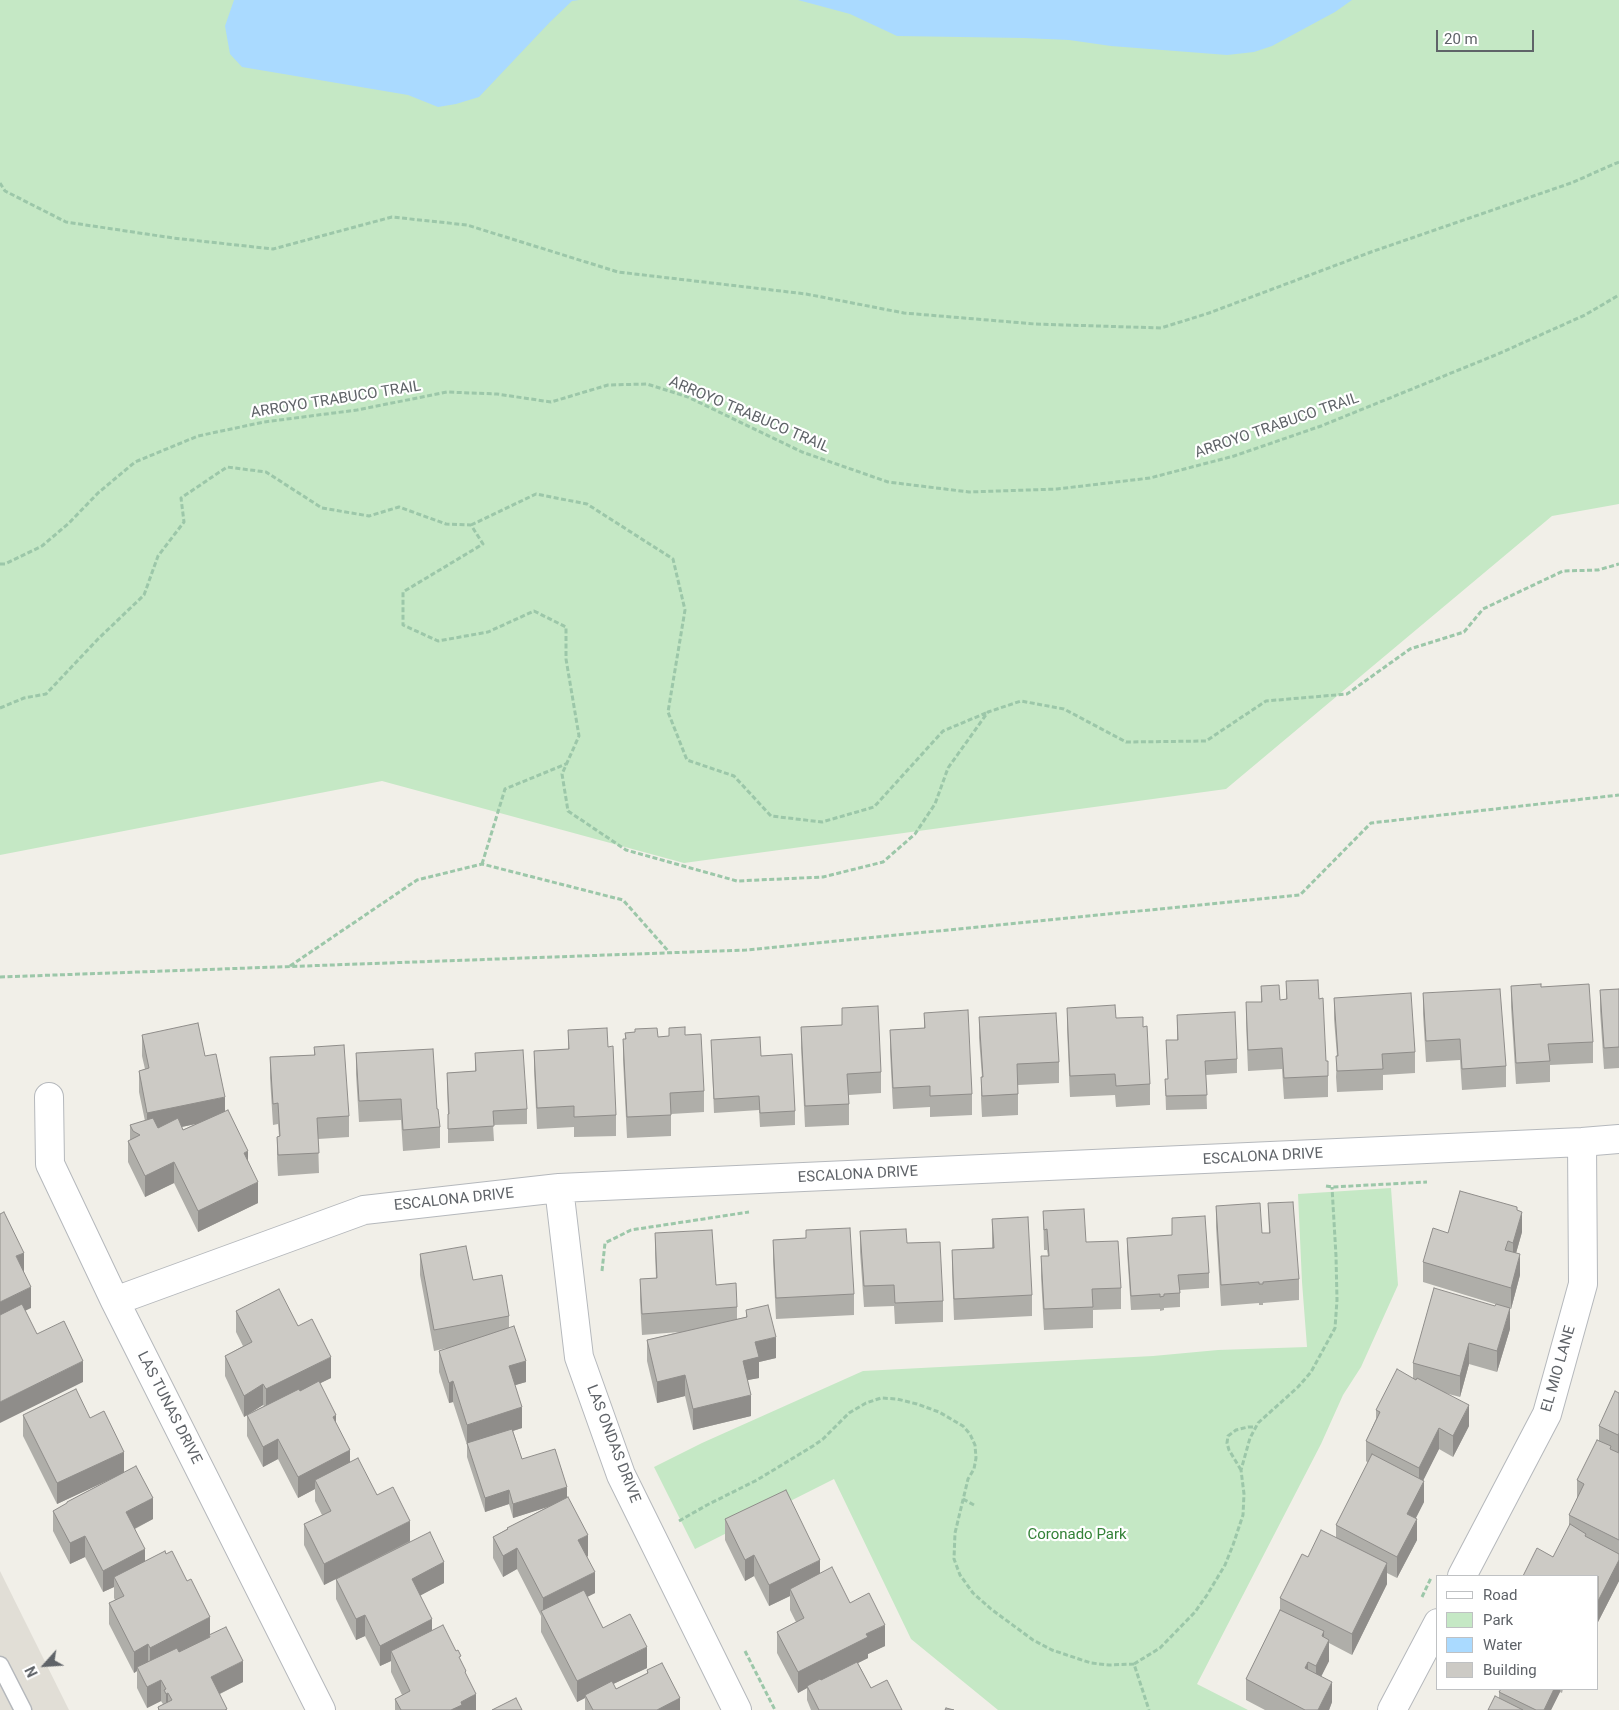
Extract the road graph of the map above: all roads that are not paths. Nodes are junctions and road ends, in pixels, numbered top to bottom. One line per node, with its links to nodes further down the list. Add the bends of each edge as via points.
1 (49, 1097): 5 (street, LAS TUNAS DRIVE, via 50,1164)
2 (1619, 1139): 3 (street, ESCALONA DRIVE)
3 (1582, 1142): 4 (street, ESCALONA DRIVE); 6 (street, EL MIO LANE, via 1583,1284 1555,1387 1547,1414)
4 (559, 1188): 5 (street, ESCALONA DRIVE, via 364,1210); 11 (street, LAS ONDAS DRIVE, via 579,1356 621,1475)
5 (115, 1301): 10 (street, LAS TUNAS DRIVE)
6 (1463, 1575)
7 (1436, 1627): 12 (street)
8 (0, 1665): 9 (lane)
9 (23, 1710)
10 (321, 1710)
11 (737, 1710)
12 (1392, 1710)

